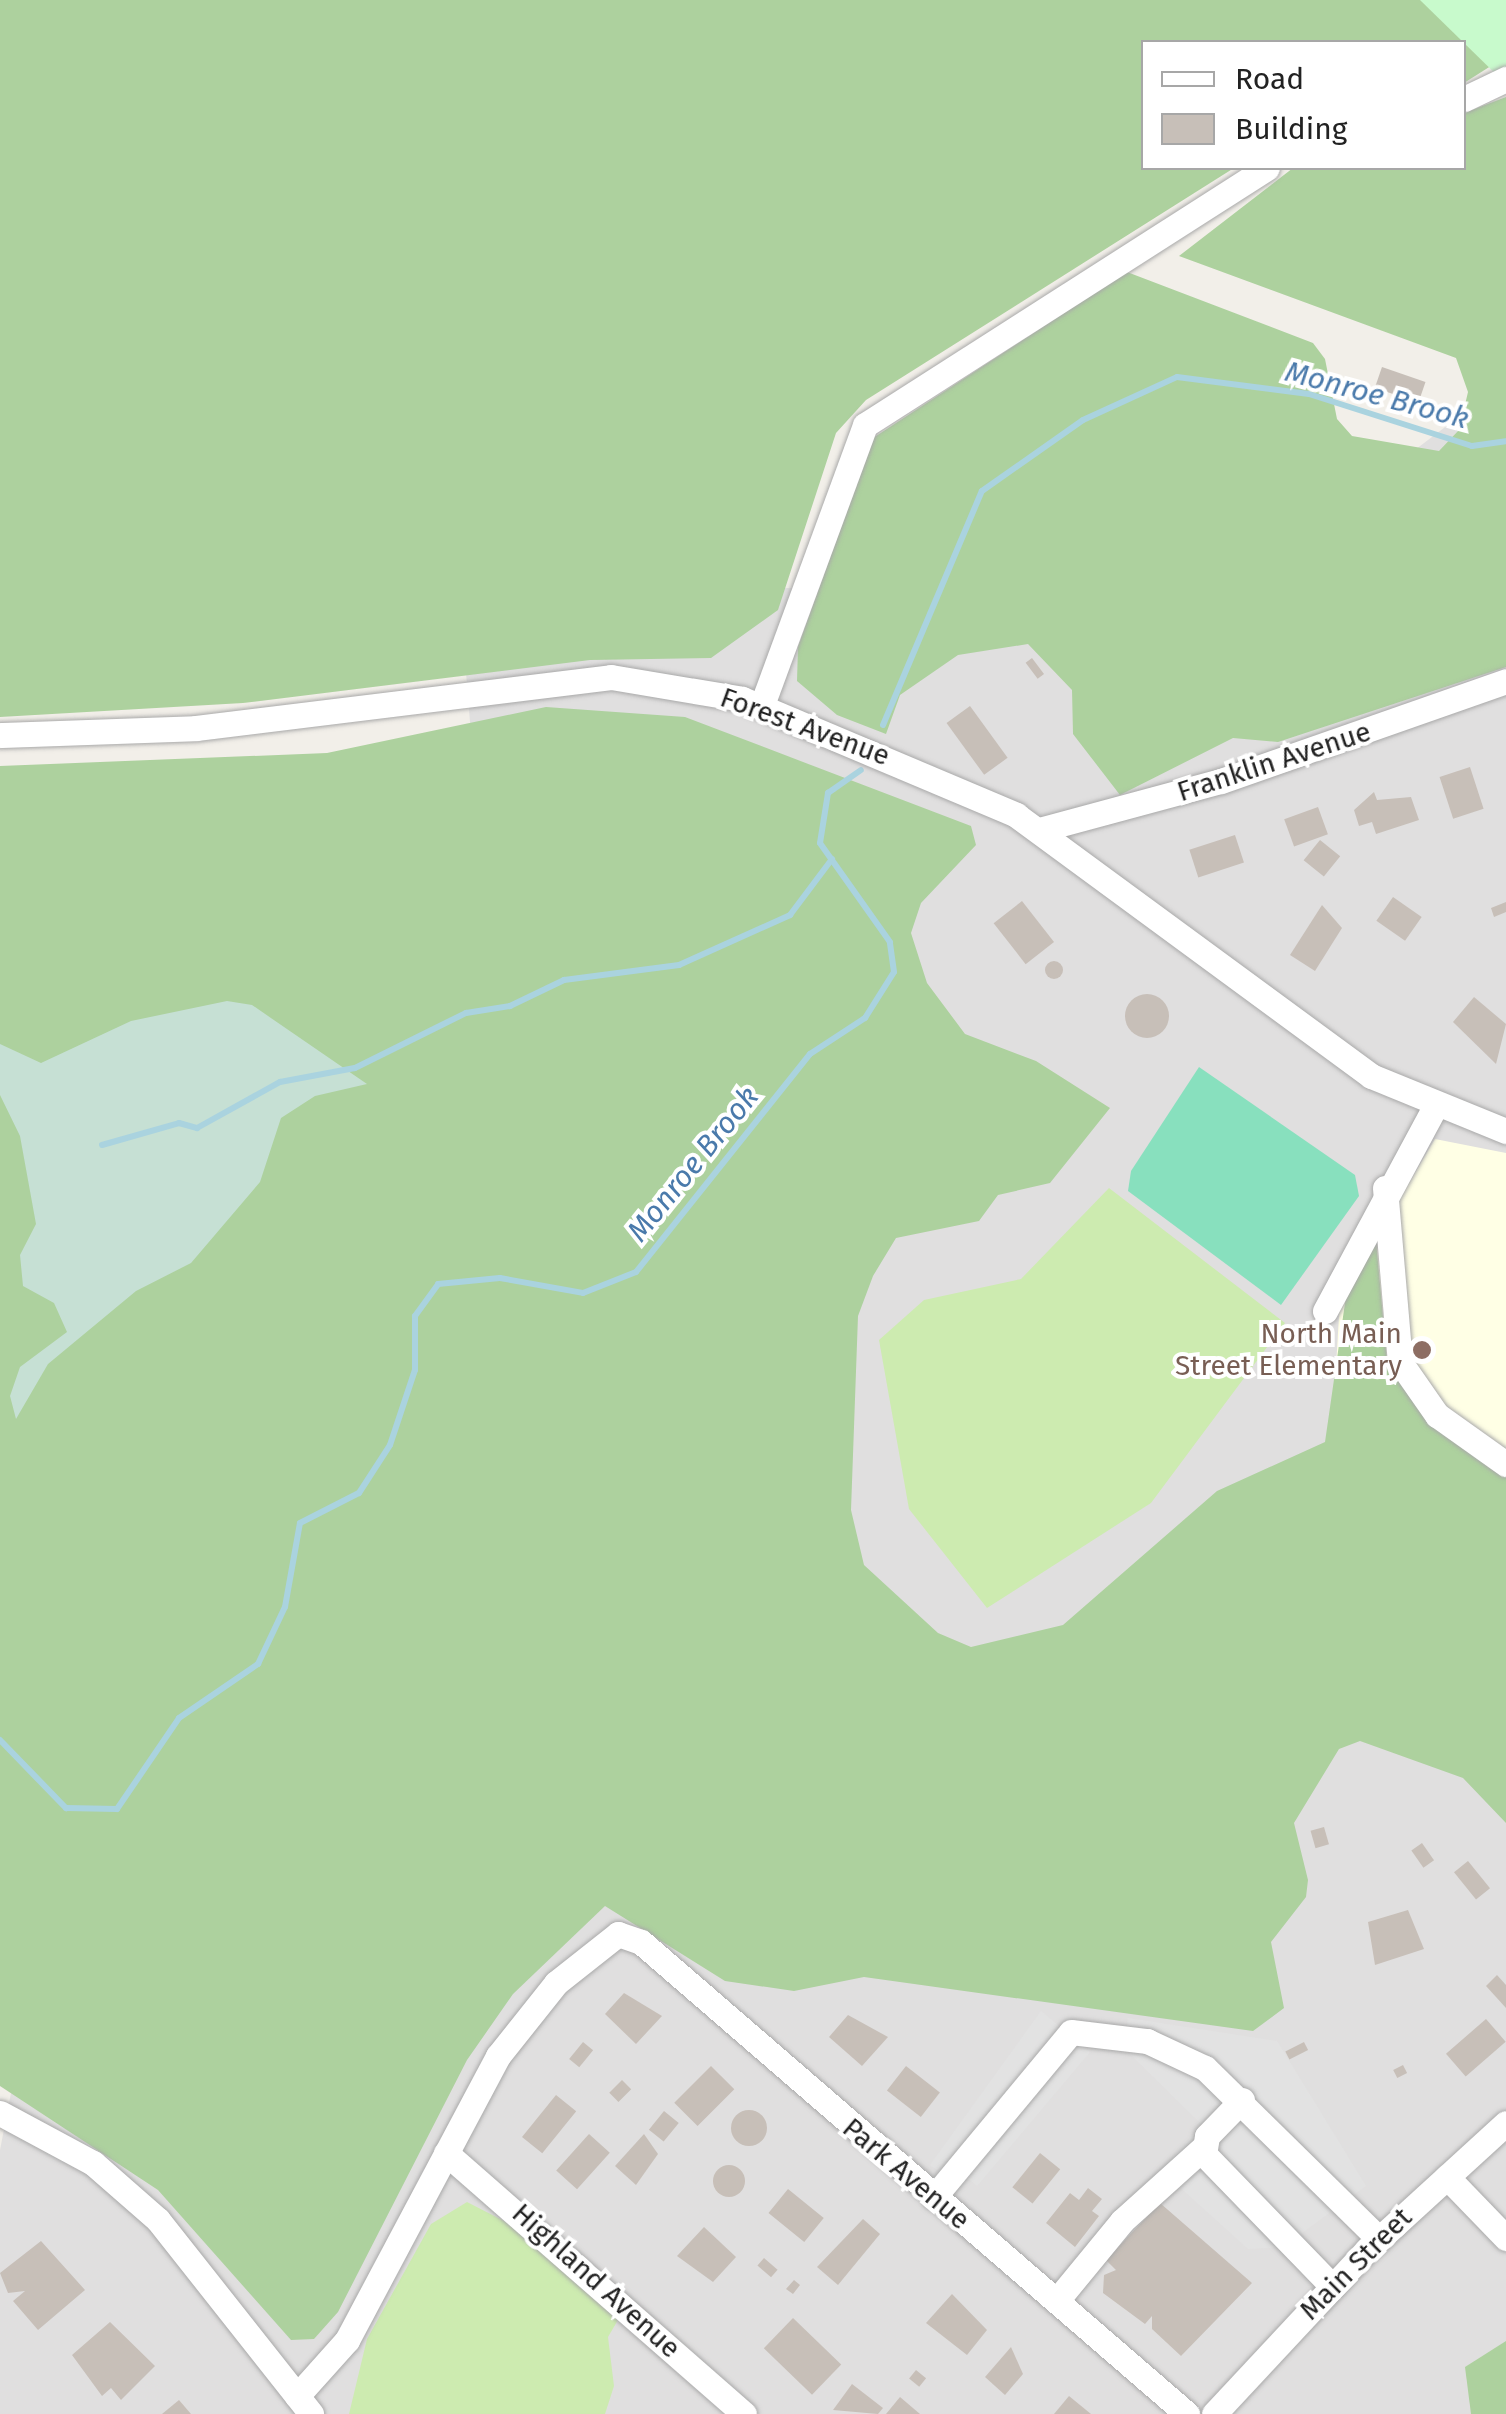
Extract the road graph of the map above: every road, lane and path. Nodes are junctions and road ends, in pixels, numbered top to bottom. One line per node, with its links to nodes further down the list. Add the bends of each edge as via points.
1 (1506, 79): 2 (street)
2 (1466, 98)
3 (1264, 170): 5 (street, via 865,425)
4 (1506, 680): 7 (street, Franklin Avenue, via 1221,782)
5 (762, 706): 6 (street, Forest Avenue, via 611,677 196,728); 7 (street, Forest Avenue)
6 (0, 736)
7 (1039, 830): 8 (street, Forest Avenue, via 1371,1076)
8 (1435, 1107): 9 (street, Forest Avenue); 10 (street)
9 (1506, 1130)
10 (1386, 1188): 11 (street); 12 (street, via 1400,1362 1436,1415)
11 (1325, 1311)
12 (1506, 1464)
13 (1242, 2100): 16 (street); 19 (street, via 1164,2046 1069,2033); 21 (street)
14 (5, 2114): 24 (street, via 93,2164 158,2220)
15 (1506, 2123): 18 (street, Main Street)
16 (1203, 2148): 22 (street); 23 (street, via 1122,2221)
17 (446, 2153): 19 (street, Park Avenue, via 475,2090 535,2007 586,1953 625,1935); 24 (street, via 347,2340); 25 (street, Highland Avenue)
18 (1447, 2177): 20 (street); 21 (street, Main Street)
19 (934, 2197): 23 (street, Park Avenue)
20 (1506, 2238)
21 (1379, 2239): 22 (street, Main Street)
22 (1332, 2286): 27 (street, Main Street)
23 (1058, 2299): 26 (street, Park Avenue)
24 (304, 2405)
25 (744, 2414)
26 (1187, 2414)
27 (1214, 2414)

